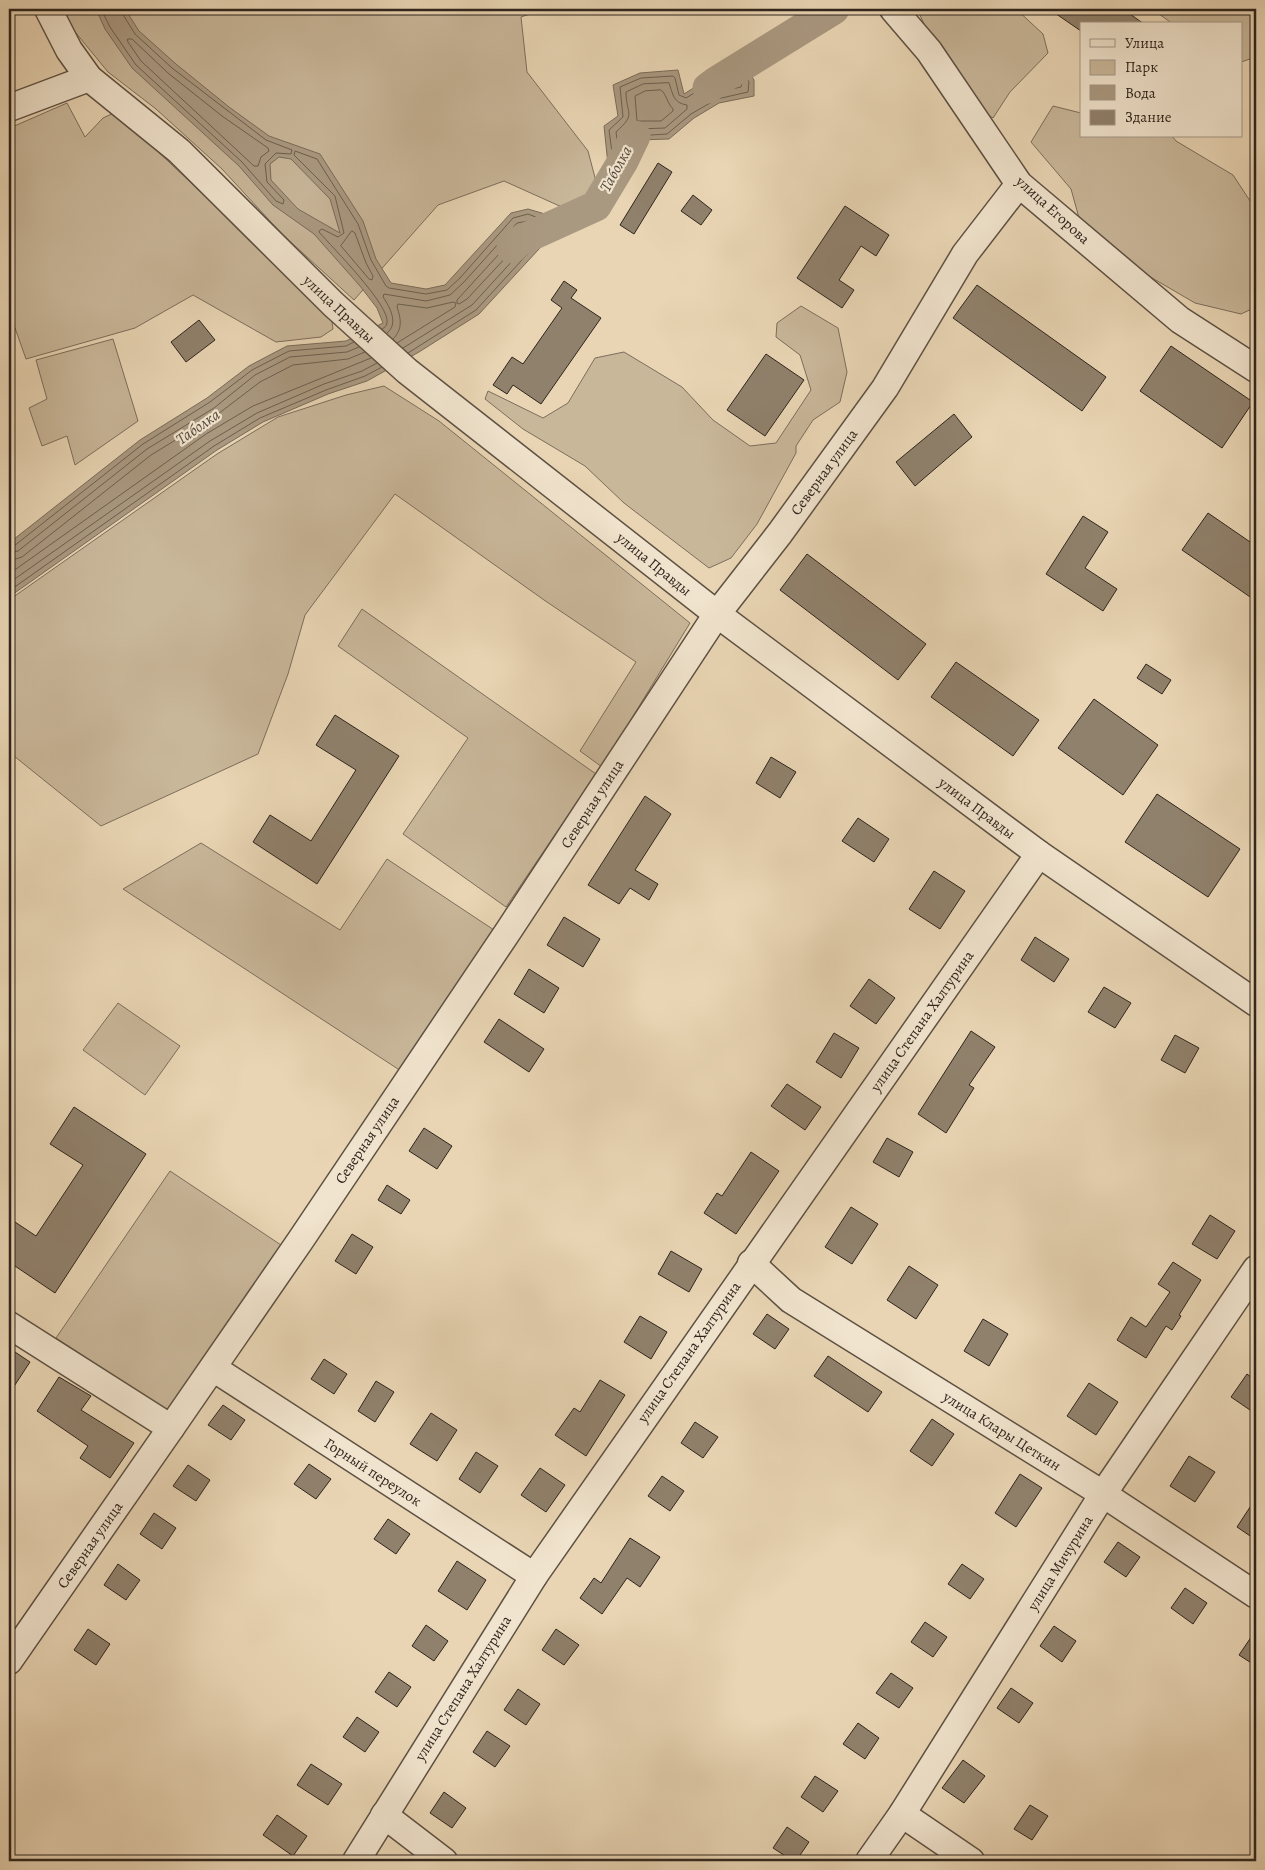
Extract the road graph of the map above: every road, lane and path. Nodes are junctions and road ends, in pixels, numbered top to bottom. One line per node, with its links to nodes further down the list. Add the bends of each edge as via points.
1 (48, 9): 3 (street, улица Правды, via 69,50)
2 (893, 9): 5 (street, улица Егорова, via 930,51)
3 (89, 78): 4 (street); 7 (street, улица Правды, via 179,151 296,269 407,371)
4 (9, 108)
5 (1019, 184): 6 (street, улица Егорова, via 1180,320); 7 (street, Северная улица, via 965,254 885,388)
6 (1256, 369)
7 (717, 614): 8 (street, улица Правды); 13 (street, Северная улица, via 509,930)
8 (1039, 854): 9 (street, улица Правды); 10 (street, улица Степана Халтурина)
9 (1256, 1003)
10 (751, 1263): 15 (street, улица Клары Цеткин, via 791,1300); 16 (street, улица Степана Халтурина)
11 (1256, 1269): 15 (street, улица Мичурина)
12 (9, 1325): 14 (street)
13 (213, 1368): 14 (street, Северная улица); 16 (street, Горный переулок)
14 (171, 1428): 18 (street, Северная улица)
15 (1103, 1494): 17 (street, улица Клары Цеткин); 19 (street, улица Мичурина)
16 (534, 1576): 20 (street, улица Степана Халтурина)
17 (1256, 1594)
18 (9, 1661)
19 (902, 1814): 23 (street, улица Мичурина); 24 (street)
20 (384, 1815): 21 (street, улица Степана Халтурина); 22 (street)
21 (356, 1861)
22 (444, 1861)
23 (869, 1861)
24 (971, 1861)

